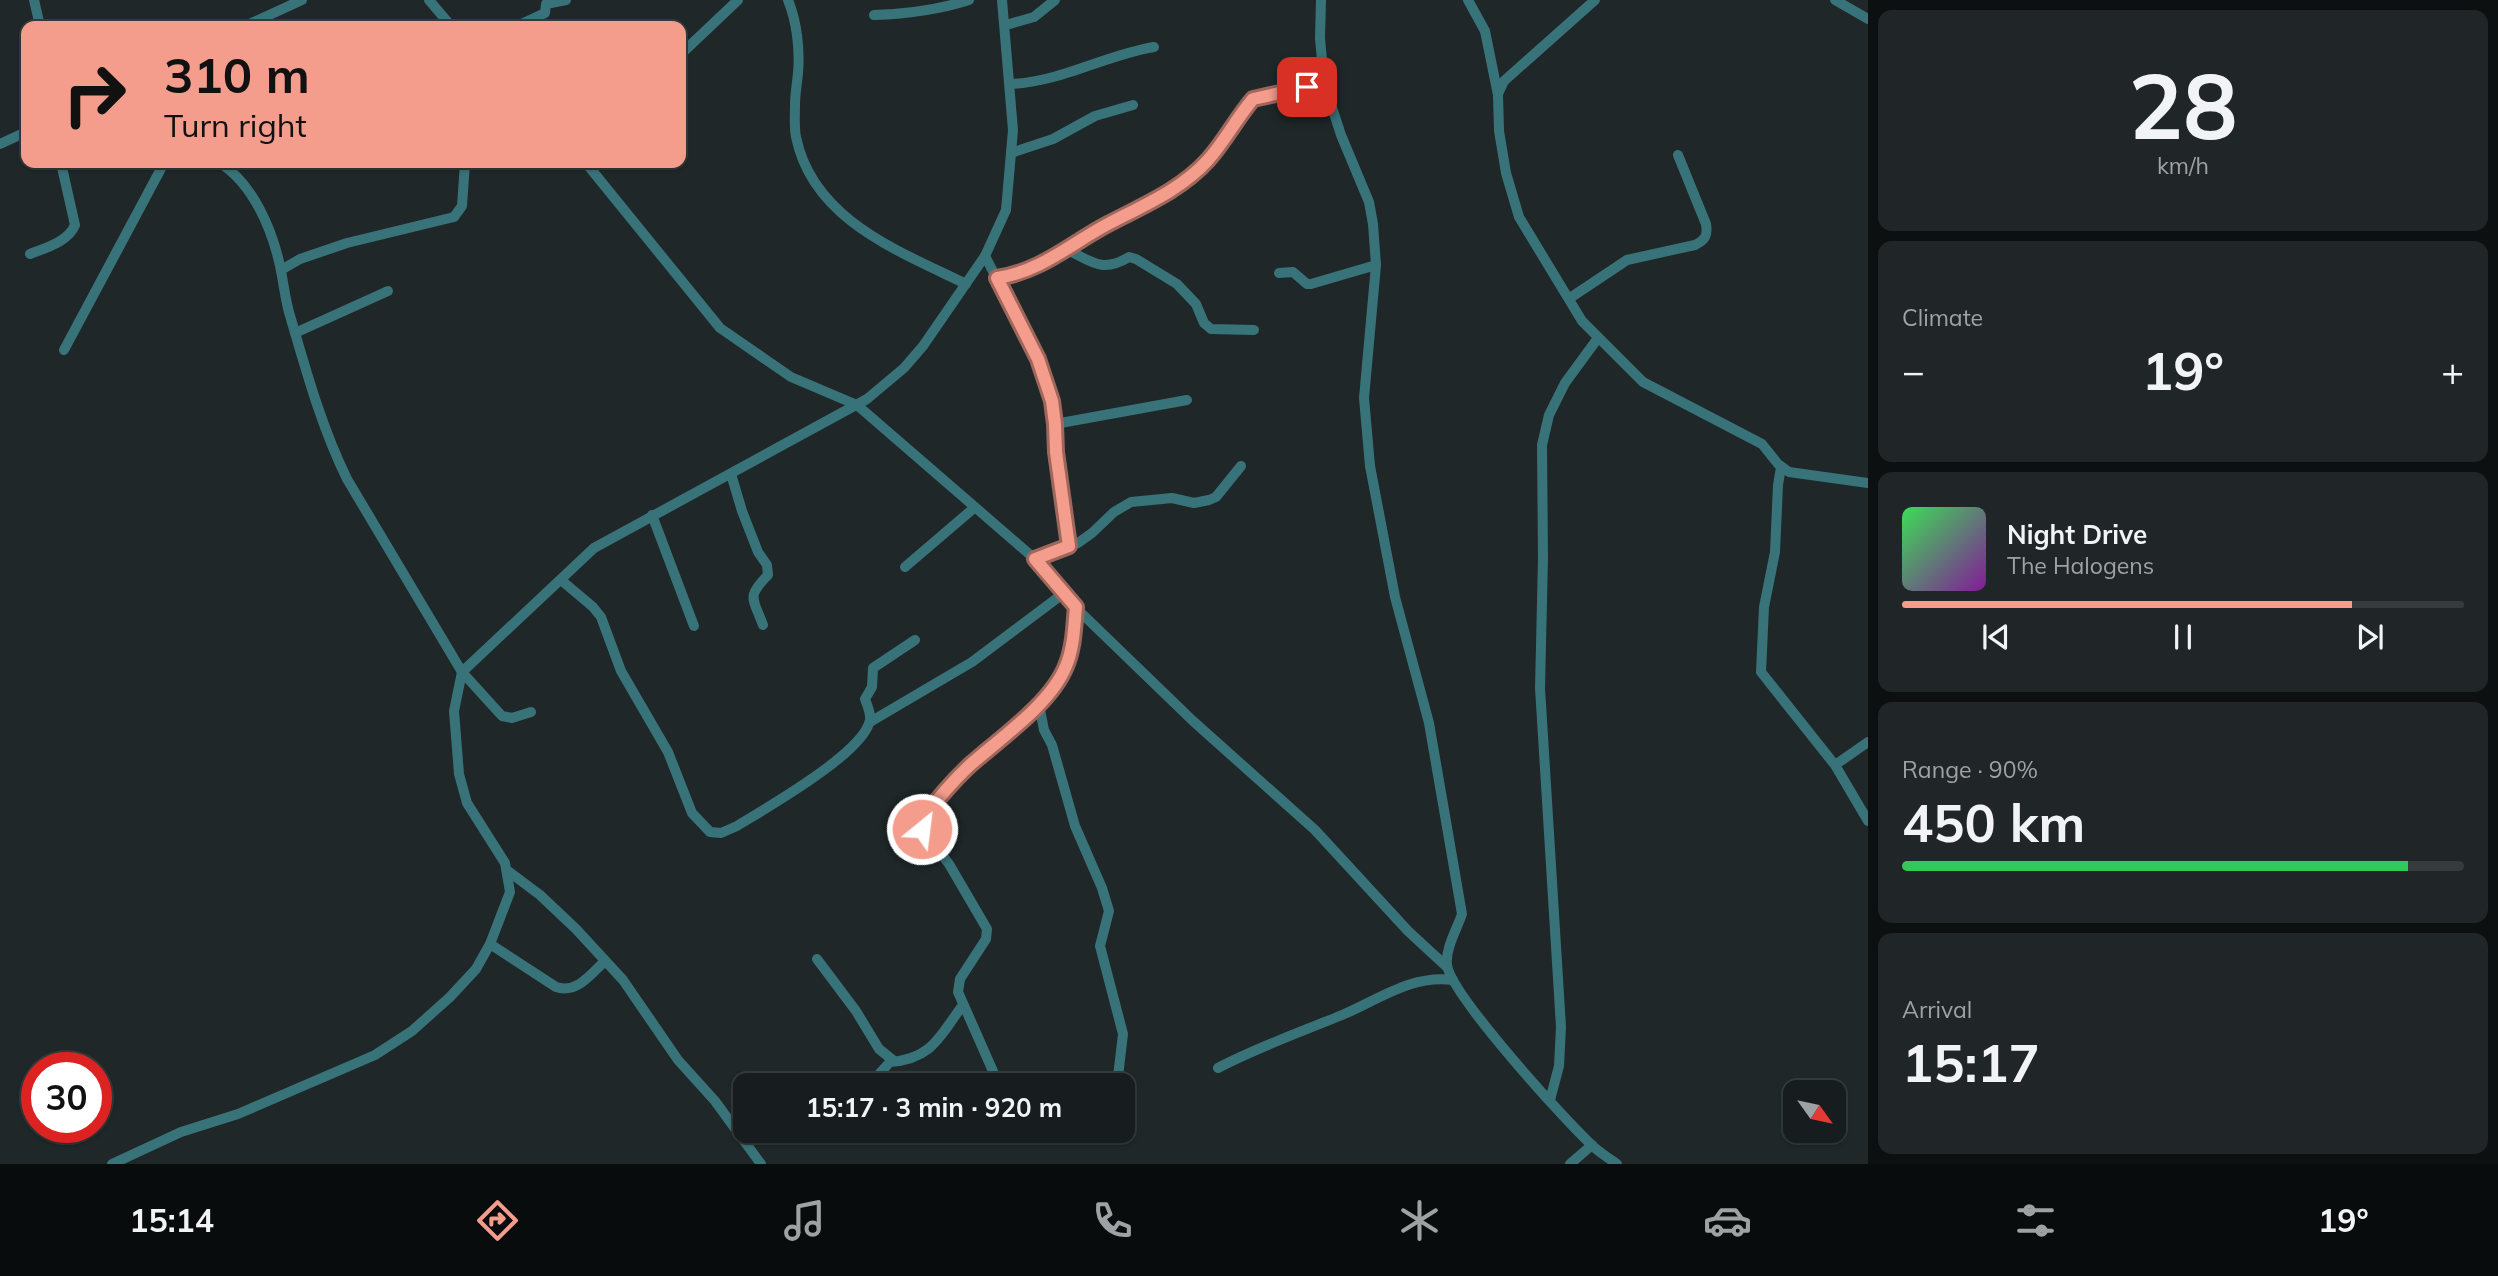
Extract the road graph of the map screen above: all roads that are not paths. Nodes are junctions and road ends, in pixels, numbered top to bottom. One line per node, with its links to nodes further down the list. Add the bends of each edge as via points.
1 (34, 0): 16 (street)
2 (302, 0): 17 (street)
3 (429, 0): 18 (street)
4 (566, 0): 19 (street, via 546,4 545,13)
5 (738, 0): 22 (street)
6 (788, 0): 43 (street, via 798,50 796,136 819,191 842,215 889,247)
7 (969, 0): 14 (street)
8 (1002, 0): 20 (street)
9 (1055, 0): 20 (street, via 1034,17)
10 (1321, 0): 23 (street)
11 (1468, 0): 25 (street, via 1485,31)
12 (1595, 0): 25 (street, via 1504,81)
13 (1835, 0): 15 (street)
14 (874, 15)
15 (1868, 19)
16 (39, 21)
17 (256, 21)
18 (447, 21)
19 (528, 21)
20 (1006, 25): 24 (street)
21 (1154, 47): 24 (street, via 1045,80)
22 (686, 49)
23 (1324, 83): 36 (street, via 1253,99 1207,162 1172,189); 39 (street, via 1369,202)
24 (1011, 84): 29 (street)
25 (1498, 95): 45 (street, via 1499,131 1512,199)
26 (1133, 105): 29 (street, via 1095,116 1052,139)
27 (21, 134): 28 (street)
28 (0, 144)
29 (1010, 153): 38 (street, via 1006,210)
30 (1678, 155): 45 (street, via 1706,224 1703,240 1627,260)
31 (62, 168): 37 (street, via 75,225 62,240)
32 (161, 168): 49 (street)
33 (226, 168): 40 (street, via 255,202 271,234)
34 (465, 168): 40 (street, via 462,206 454,217 346,243)
35 (590, 168): 51 (street, via 720,328 791,377)
36 (1068, 250): 42 (street, via 1036,267); 46 (street, via 1100,266 1136,259 1177,284 1211,329)
37 (30, 254)
38 (985, 256): 42 (street); 43 (street)
39 (1376, 265): 41 (street, via 1311,284 1293,272); 79 (street, via 1364,398 1370,466 1395,597 1429,723 1462,914)
40 (281, 270): 47 (street)
41 (1279, 273)
42 (997, 278): 52 (street, via 1038,359)
43 (966, 284): 51 (street, via 904,368)
44 (388, 291): 47 (street)
45 (1570, 298): 48 (street)
46 (1254, 330)
47 (295, 333): 68 (street, via 318,412 347,480)
48 (1598, 338): 54 (street, via 1643,382 1762,444); 87 (street, via 1549,415 1542,445 1540,688 1561,1027 1559,1066)
49 (64, 349)
50 (1186, 400): 52 (street)
51 (857, 405): 55 (street); 57 (street)
52 (1055, 424): 59 (street)
53 (1241, 466): 59 (street, via 1216,497 1194,503 1172,498 1131,502)
54 (1781, 467): 56 (street); 73 (street, via 1761,672)
55 (731, 474): 58 (street); 65 (street, via 748,530 767,565 768,575 752,597)
56 (1868, 483)
57 (974, 508): 60 (street); 61 (street)
58 (652, 515): 62 (street, via 594,548); 66 (street)
59 (1069, 546): 60 (street)
60 (1035, 559): 63 (street)
61 (905, 567)
62 (561, 580): 68 (street); 71 (street, via 601,617 621,671 668,752 692,813 710,832 737,826 812,778 852,746)
63 (1064, 593): 64 (street); 71 (street, via 972,662)
64 (1076, 607): 69 (street, via 1067,665); 79 (street, via 1193,721 1315,830 1408,932)
65 (763, 625)
66 (694, 626)
67 (915, 640): 71 (street, via 873,667 872,687 865,699)
68 (462, 672): 70 (street, via 502,716); 75 (street, via 454,711 459,774 467,803)
69 (1039, 705): 81 (street, via 966,769 922,819 922,829 949,864 987,929 986,939 960,979); 86 (street, via 1075,826 1109,911 1100,946 1122,1034)
70 (531, 712)
71 (870, 722)
72 (1868, 742): 73 (street)
73 (1835, 765): 74 (street)
74 (1868, 821)
75 (508, 871): 76 (street, via 510,892); 78 (street, via 558,912)
76 (490, 944): 78 (street, via 565,990 575,988); 89 (street, via 450,997 412,1031 375,1055)
77 (817, 959): 82 (street, via 879,1049)
78 (605, 961): 90 (street)
79 (1447, 967): 80 (street)
80 (1454, 980): 83 (street, via 1440,978 1388,992); 87 (street)
81 (963, 1005): 82 (street, via 936,1044 904,1061); 85 (street)
82 (894, 1061): 84 (street)
83 (1218, 1068)
84 (880, 1073)
85 (994, 1073)
86 (1118, 1073)
87 (1550, 1100): 88 (street)
88 (1592, 1146): 91 (street); 92 (street)
89 (112, 1164)
90 (761, 1164)
91 (1570, 1164)
92 (1615, 1164)

